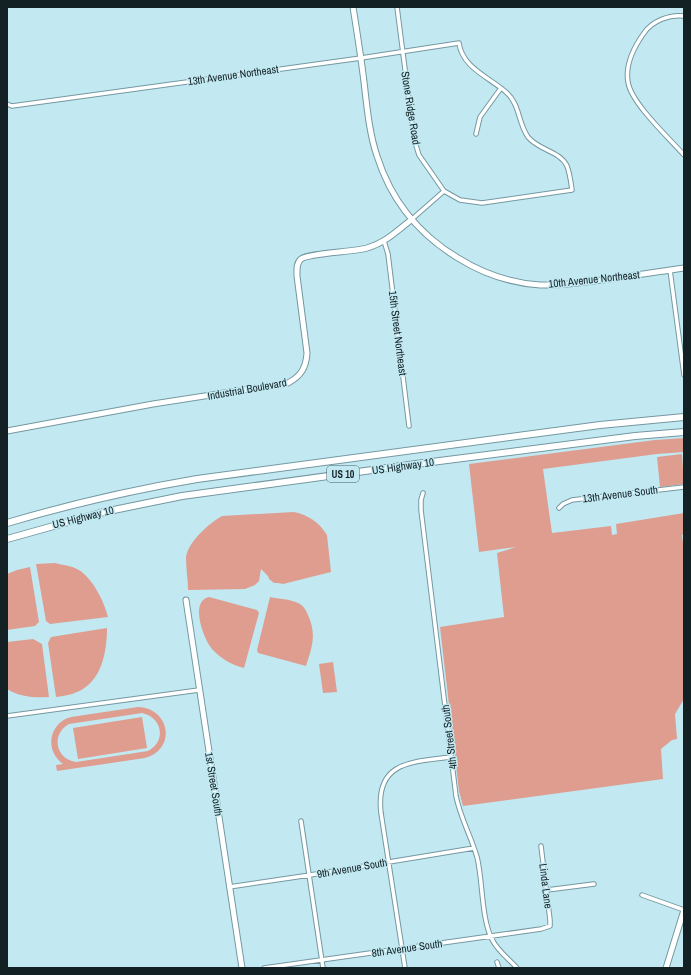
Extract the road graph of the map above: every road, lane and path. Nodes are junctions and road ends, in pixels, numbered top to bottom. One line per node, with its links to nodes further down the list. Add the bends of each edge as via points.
1 (354, 7): 5 (street)
2 (397, 7): 4 (street, Stone Ridge Road)
3 (684, 16): 9 (street, via 664,18 644,32 631,55 628,82 632,95 640,106)
4 (402, 51): 5 (street, 13th Avenue Northeast); 6 (street, 13th Avenue Northeast, via 459,43 460,50 470,66); 10 (street, Stone Ridge Road, via 414,139 419,155)
5 (361, 58): 7 (street, 13th Avenue Northeast, via 20,105); 11 (street, 10th Avenue Northeast, via 369,124 377,155 383,172)
6 (501, 88): 8 (street, via 480,117); 10 (street, Stone Ridge Road, via 513,100 528,136 534,143 561,158 566,166 572,190 482,203 460,200)
7 (7, 104)
8 (476, 134)
9 (684, 155)
10 (444, 191): 11 (street, Industrial Boulevard)
11 (411, 220): 12 (street, Industrial Boulevard); 14 (street, 10th Avenue Northeast, via 436,244 462,261 496,276 526,283 572,284)
12 (384, 241): 17 (street, 15th Street Northeast, via 388,254); 18 (street, Industrial Boulevard, via 367,248 300,259 297,276 307,353 304,369 288,383 153,404)
13 (684, 268): 14 (street, 10th Avenue Northeast)
14 (670, 270): 15 (street)
15 (684, 375)
16 (684, 417): 23 (highway, US Highway 10 / US 10, via 600,425 197,479 116,494)
17 (409, 426)
18 (7, 431)
19 (684, 432): 24 (highway, US Highway 10 / US 10, via 635,436 182,496 104,512)
20 (684, 487): 22 (street, 13th Avenue South, via 572,500)
21 (423, 493): 28 (street, 4th Street South, via 421,510)
22 (559, 508)
23 (7, 523)
24 (7, 539)
25 (186, 600): 26 (street, 1st Street South)
26 (199, 690): 27 (street); 35 (street, 1st Street South)
27 (7, 716)
28 (451, 757): 31 (street, 4th Street South, via 458,805); 32 (street, via 404,764 394,770 384,783 380,804)
29 (301, 821): 33 (street)
30 (541, 846): 36 (street, Linda Lane)
31 (474, 848): 32 (street, 9th Avenue South); 40 (street, 4th Street South)
32 (389, 861): 33 (street, 9th Avenue South); 41 (street)
33 (310, 875): 35 (street, 9th Avenue South); 42 (street)
34 (594, 884): 36 (street)
35 (229, 887): 44 (street, 1st Street South)
36 (547, 890): 39 (street, Linda Lane)
37 (642, 895): 38 (street)
38 (684, 910): 50 (street)
39 (550, 926): 40 (street, 8th Avenue South, via 541,930)
40 (490, 936): 41 (street, 8th Avenue South); 49 (street, 4th Street South)
41 (402, 949): 42 (street, 8th Avenue South); 47 (street)
42 (322, 960): 45 (street, 8th Avenue South); 46 (street)
43 (497, 962): 48 (street)
44 (242, 968)
45 (264, 968)
46 (323, 968)
47 (405, 968)
48 (499, 968)
49 (517, 968)
50 (666, 968)

